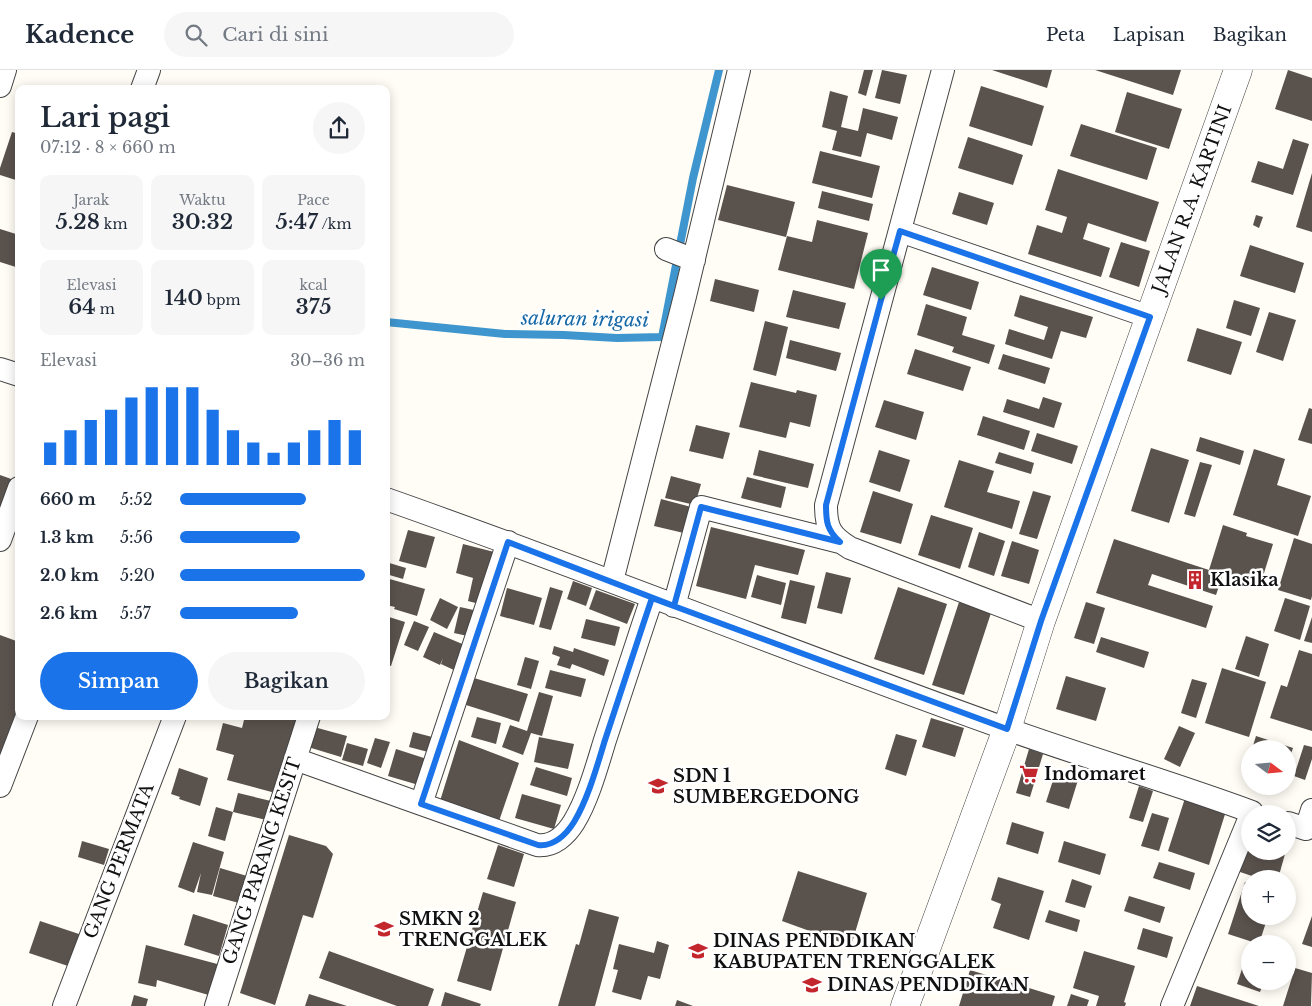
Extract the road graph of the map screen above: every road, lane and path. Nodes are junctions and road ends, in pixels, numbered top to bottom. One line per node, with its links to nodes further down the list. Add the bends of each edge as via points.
1 (6, 70): 7 (street)
2 (149, 70): 6 (street)
3 (739, 70): 15 (street, via 682,255)
4 (943, 70): 8 (street)
5 (1238, 70): 9 (street, JALAN R.A. KARTINI)
6 (143, 85)
7 (0, 86)
8 (900, 231): 9 (street); 14 (street, via 826,505 831,533)
9 (1150, 317): 18 (street, JALAN R.A. KARTINI)
10 (15, 499): 12 (street)
11 (390, 500): 13 (street)
12 (0, 540)
13 (508, 542): 15 (street); 25 (street)
14 (840, 542): 17 (street, via 701,507); 18 (street, via 870,557)
15 (612, 581): 16 (street)
16 (652, 598): 17 (street); 25 (street, via 594,772 574,822 554,843 538,845)
17 (674, 606): 22 (street)
18 (1041, 621): 22 (street, JALAN R.A. KARTINI)
19 (25, 720): 24 (street)
20 (172, 720): 28 (street, GANG PERMATA)
21 (308, 720): 23 (street, GANG PARANG KESIT)
22 (1007, 729): 26 (street); 30 (street, JALAN R.A. KARTINI)
23 (295, 759): 25 (street); 29 (street, GANG PARANG KESIT)
24 (0, 786)
25 (421, 804)
26 (1241, 810)
27 (1241, 842): 31 (street)
28 (64, 1006)
29 (216, 1006)
30 (905, 1006)
31 (1172, 1006)

